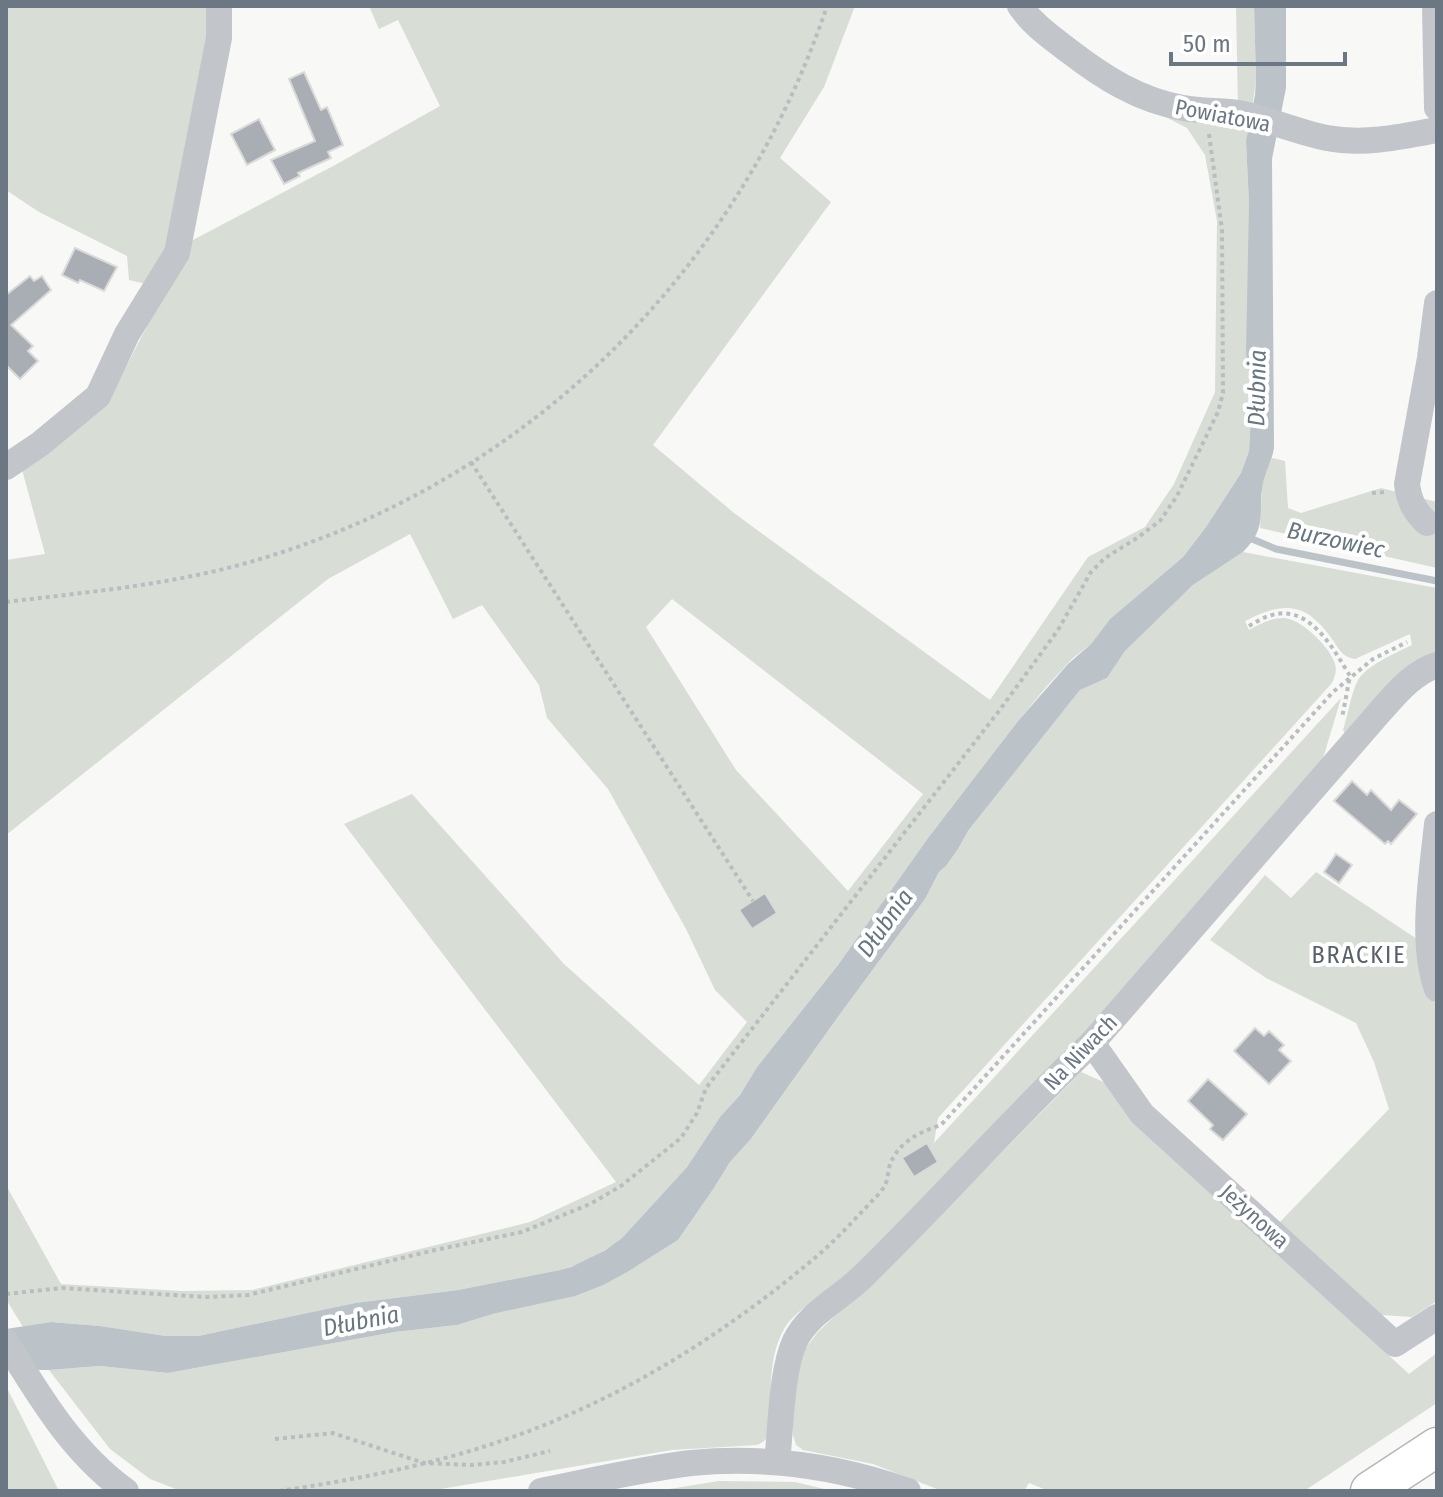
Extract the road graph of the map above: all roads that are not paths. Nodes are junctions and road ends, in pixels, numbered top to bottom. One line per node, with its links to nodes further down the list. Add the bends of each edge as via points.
1 (219, 6): 7 (street, via 219,38 177,253 127,334 98,396)
2 (1435, 6): 4 (street)
3 (1025, 13): 5 (street, Powiatowa, via 1113,83 1169,105 1246,115 1327,138 1359,141)
4 (1437, 108)
5 (1437, 130)
6 (1437, 303): 8 (street, via 1407,484 1410,501)
7 (6, 467)
8 (1427, 523)
9 (1437, 665): 12 (street, Na Niwach, via 1405,684)
10 (1437, 824): 11 (street, via 1429,948)
11 (1437, 989)
12 (1092, 1043): 13 (street, Jeżynowa, via 1142,1114 1395,1344); 16 (street, Na Niwach, via 858,1281 804,1327 786,1375)
13 (1437, 1317)
14 (6, 1342): 17 (street, via 77,1445)
15 (1437, 1447): 20 (highway)
16 (777, 1462): 18 (street, via 692,1463); 19 (street, via 843,1471)
17 (126, 1491)
18 (541, 1491)
19 (908, 1491)
20 (1370, 1491)

